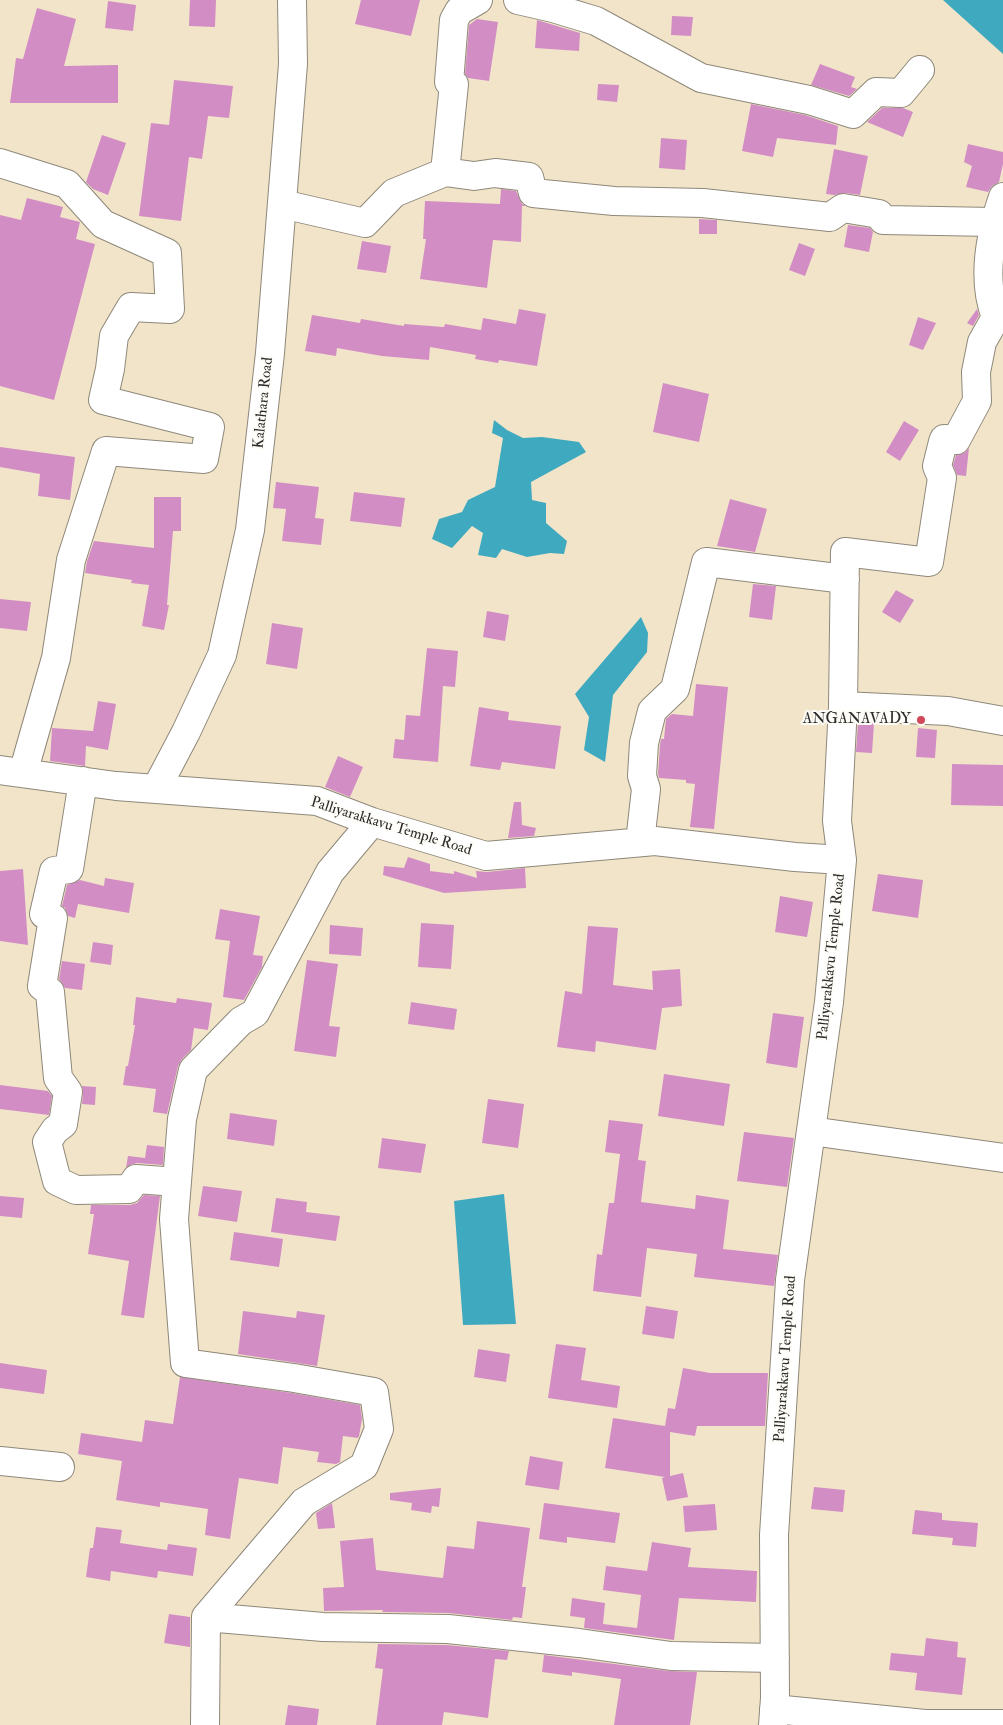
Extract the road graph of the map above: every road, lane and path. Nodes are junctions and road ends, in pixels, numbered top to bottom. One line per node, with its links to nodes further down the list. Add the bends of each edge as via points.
1 (292, 0): 8 (street, Kalathara Road, via 294,64)
2 (478, 0): 6 (street, via 459,11 454,20 449,82 454,84)
3 (518, 0): 4 (street, via 596,21 701,78 809,100 853,114 876,92 901,93)
4 (920, 70)
5 (0, 163): 13 (street, via 67,184 103,224 167,253 170,309 131,307 114,336 103,400 210,427 204,459 106,451 71,560 56,658)
6 (445, 172): 8 (street, via 394,193 365,223); 9 (street, via 530,177 533,193 614,201 703,203 830,217 842,208 879,214 883,220)
7 (1003, 197): 9 (street)
8 (282, 204): 15 (street, Kalathara Road, via 270,353 250,530 222,655)
9 (994, 222): 10 (street, via 987,278 996,316 982,342 976,372 977,401 956,440 943,442 937,466 942,478 929,562 845,552)
10 (845, 579): 11 (street); 17 (street, via 706,562 674,689 652,711 644,743 642,776 646,789)
11 (843, 706): 12 (street, via 948,711); 18 (street, via 837,821)
12 (1003, 721)
13 (12, 772): 14 (street, Palliyarakkavu Temple Road)
14 (83, 781): 15 (street, Palliyarakkavu Temple Road); 21 (street, via 70,869 54,871 44,914 53,918 42,986 50,992 58,1078 68,1092 63,1124 47,1142 57,1181 76,1190 129,1189 136,1179)
15 (156, 789): 16 (street, Palliyarakkavu Temple Road, via 317,801)
16 (372, 822): 17 (street, Palliyarakkavu Temple Road, via 486,856); 21 (street, via 330,872 255,1013 242,1021 193,1070 182,1119)
17 (640, 842): 18 (street, Palliyarakkavu Temple Road)
18 (842, 860): 19 (street, Palliyarakkavu Temple Road, via 830,1002)
19 (811, 1131): 20 (street); 25 (street, Palliyarakkavu Temple Road, via 790,1280 774,1535)
20 (1003, 1158)
21 (176, 1182): 24 (street, via 174,1219 185,1363 374,1392 379,1429 364,1466 304,1502)
22 (0, 1461): 23 (street)
23 (60, 1467)
24 (206, 1617): 25 (street, via 323,1627 448,1629 671,1656); 28 (street)
25 (774, 1658): 26 (street, Palliyarakkavu Temple Road)
26 (773, 1717): 27 (street)
27 (1003, 1724)
28 (205, 1725)

